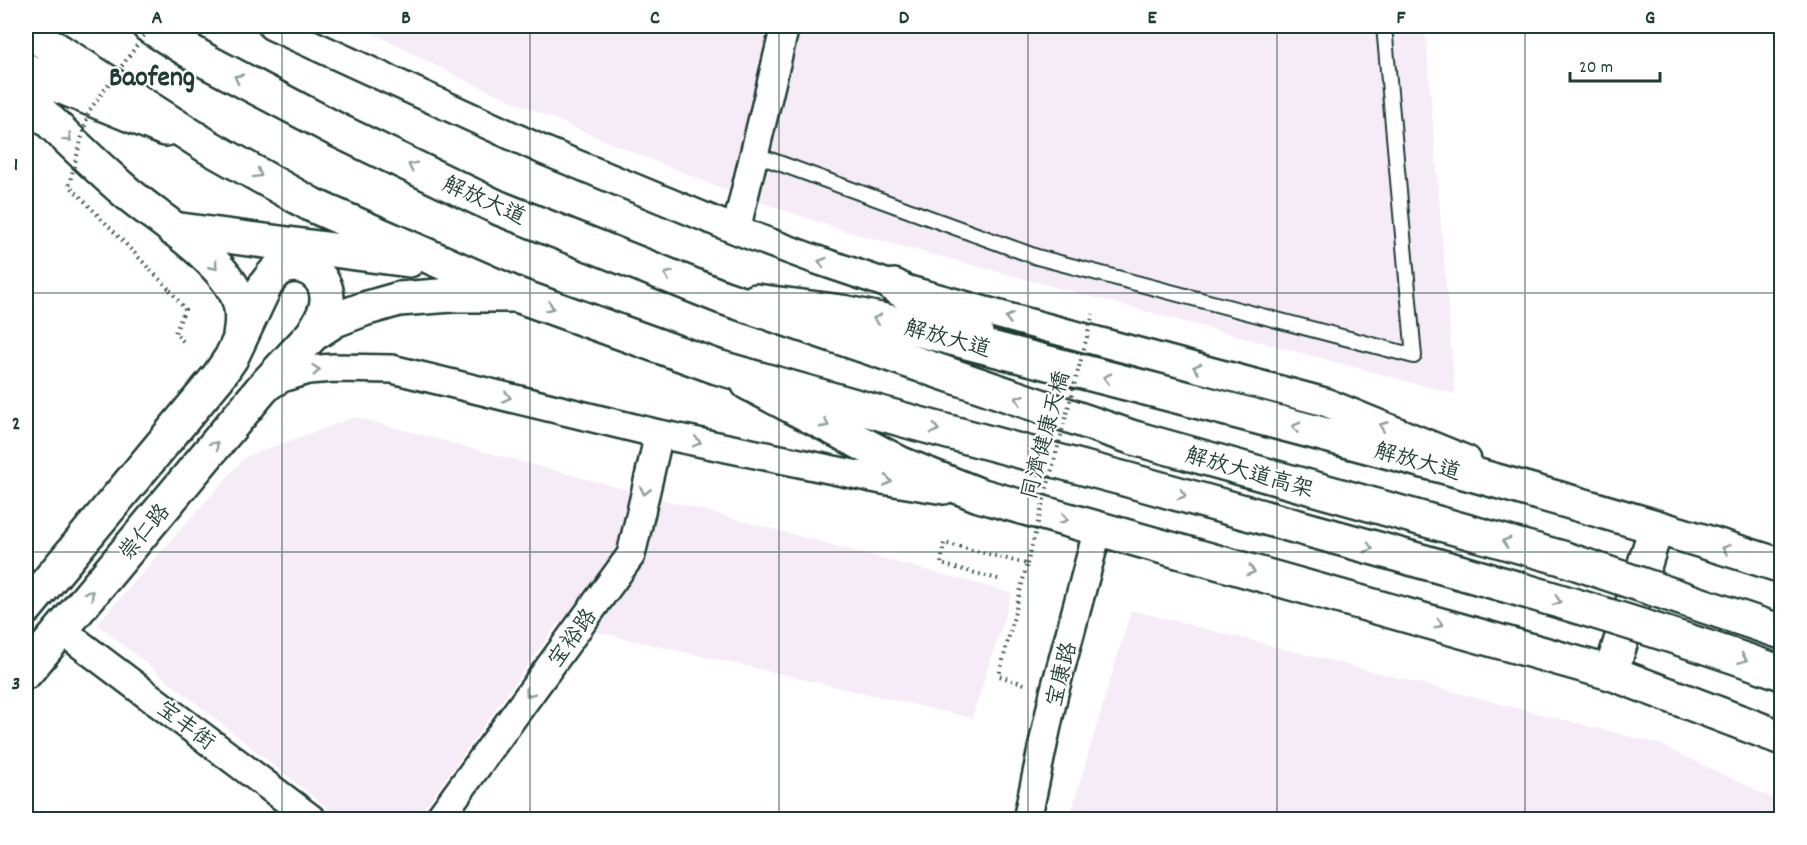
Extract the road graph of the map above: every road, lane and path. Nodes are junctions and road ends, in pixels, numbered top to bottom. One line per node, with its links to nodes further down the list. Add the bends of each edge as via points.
1 (150, 26): 15 (main road, 解放大道, one-way to 1, via 499,208 339,131 206,61); 18 (path, bridge, via 89,111 69,185 185,309 175,333)
2 (272, 26): 11 (street, via 545,151)
3 (785, 26): 9 (street)
4 (1384, 26): 9 (lane, via 1414,356 1037,258)
5 (26, 30): 8 (main road)
6 (26, 70): 8 (main road)
7 (26, 98): 10 (main road, one-way to 10, via 127,193)
8 (207, 146): 12 (main road, one-way to 12, via 312,205)
9 (754, 154): 11 (street)
10 (172, 229): 12 (main road); 19 (main road, one-way to 19, via 197,248 234,290 242,311)
11 (736, 230): 13 (street, one-way to 11)
12 (453, 268): 14 (main road)
13 (894, 286): 20 (main road); 25 (street, one-way to 13, via 1325,402)
14 (517, 295): 17 (main road, via 399,299 335,320); 21 (main road, one-way to 21)
15 (722, 297): 20 (main road, 解放大道, one-way to 15, via 842,312); 33 (main road, 解放大道高架, one-way to 15, bridge, via 1562,558 1134,438)
16 (1094, 314): 28 (path, 同濟健康天橋, bridge)
17 (312, 335): 19 (main road, 崇仁路, via 325,312 325,286 309,268 293,265 272,275); 22 (main road, 崇仁路)
18 (184, 342)
19 (238, 344): 31 (main road, 崇仁路, via 218,377)
20 (1014, 354): 25 (main road, 解放大道, one-way to 20)
21 (717, 367): 24 (main road, one-way to 24, via 901,464); 36 (main road, 解放大道高架, one-way to 36, bridge, via 1554,599)
22 (261, 390): 23 (street, one-way to 23, via 308,370 392,369); 32 (main road, 崇仁路, one-way to 22)
23 (659, 434): 24 (street, one-way to 24, via 882,480); 40 (street, 宝裕路, one-way to 40, via 631,555)
24 (979, 495): 27 (main road, one-way to 27)
25 (1554, 496): 26 (main road, 解放大道)
26 (1656, 528): 29 (main road, 解放大道, one-way to 26); 35 (main road)
27 (1098, 529): 35 (main road, one-way to 35); 41 (street, 宝康路, via 1054,693)
28 (1027, 564): 30 (path, via 944,543 940,564); 37 (path, 同濟健康天橋)
29 (1782, 566)
30 (998, 579)
31 (26, 608)
32 (60, 629): 34 (main road, 崇仁路); 39 (street, 宝丰街)
33 (1782, 632)
34 (26, 672)
35 (1611, 673): 38 (main road)
36 (1782, 673)
37 (999, 676)
38 (1782, 738)
39 (313, 819)
40 (438, 819)
41 (1027, 819)

